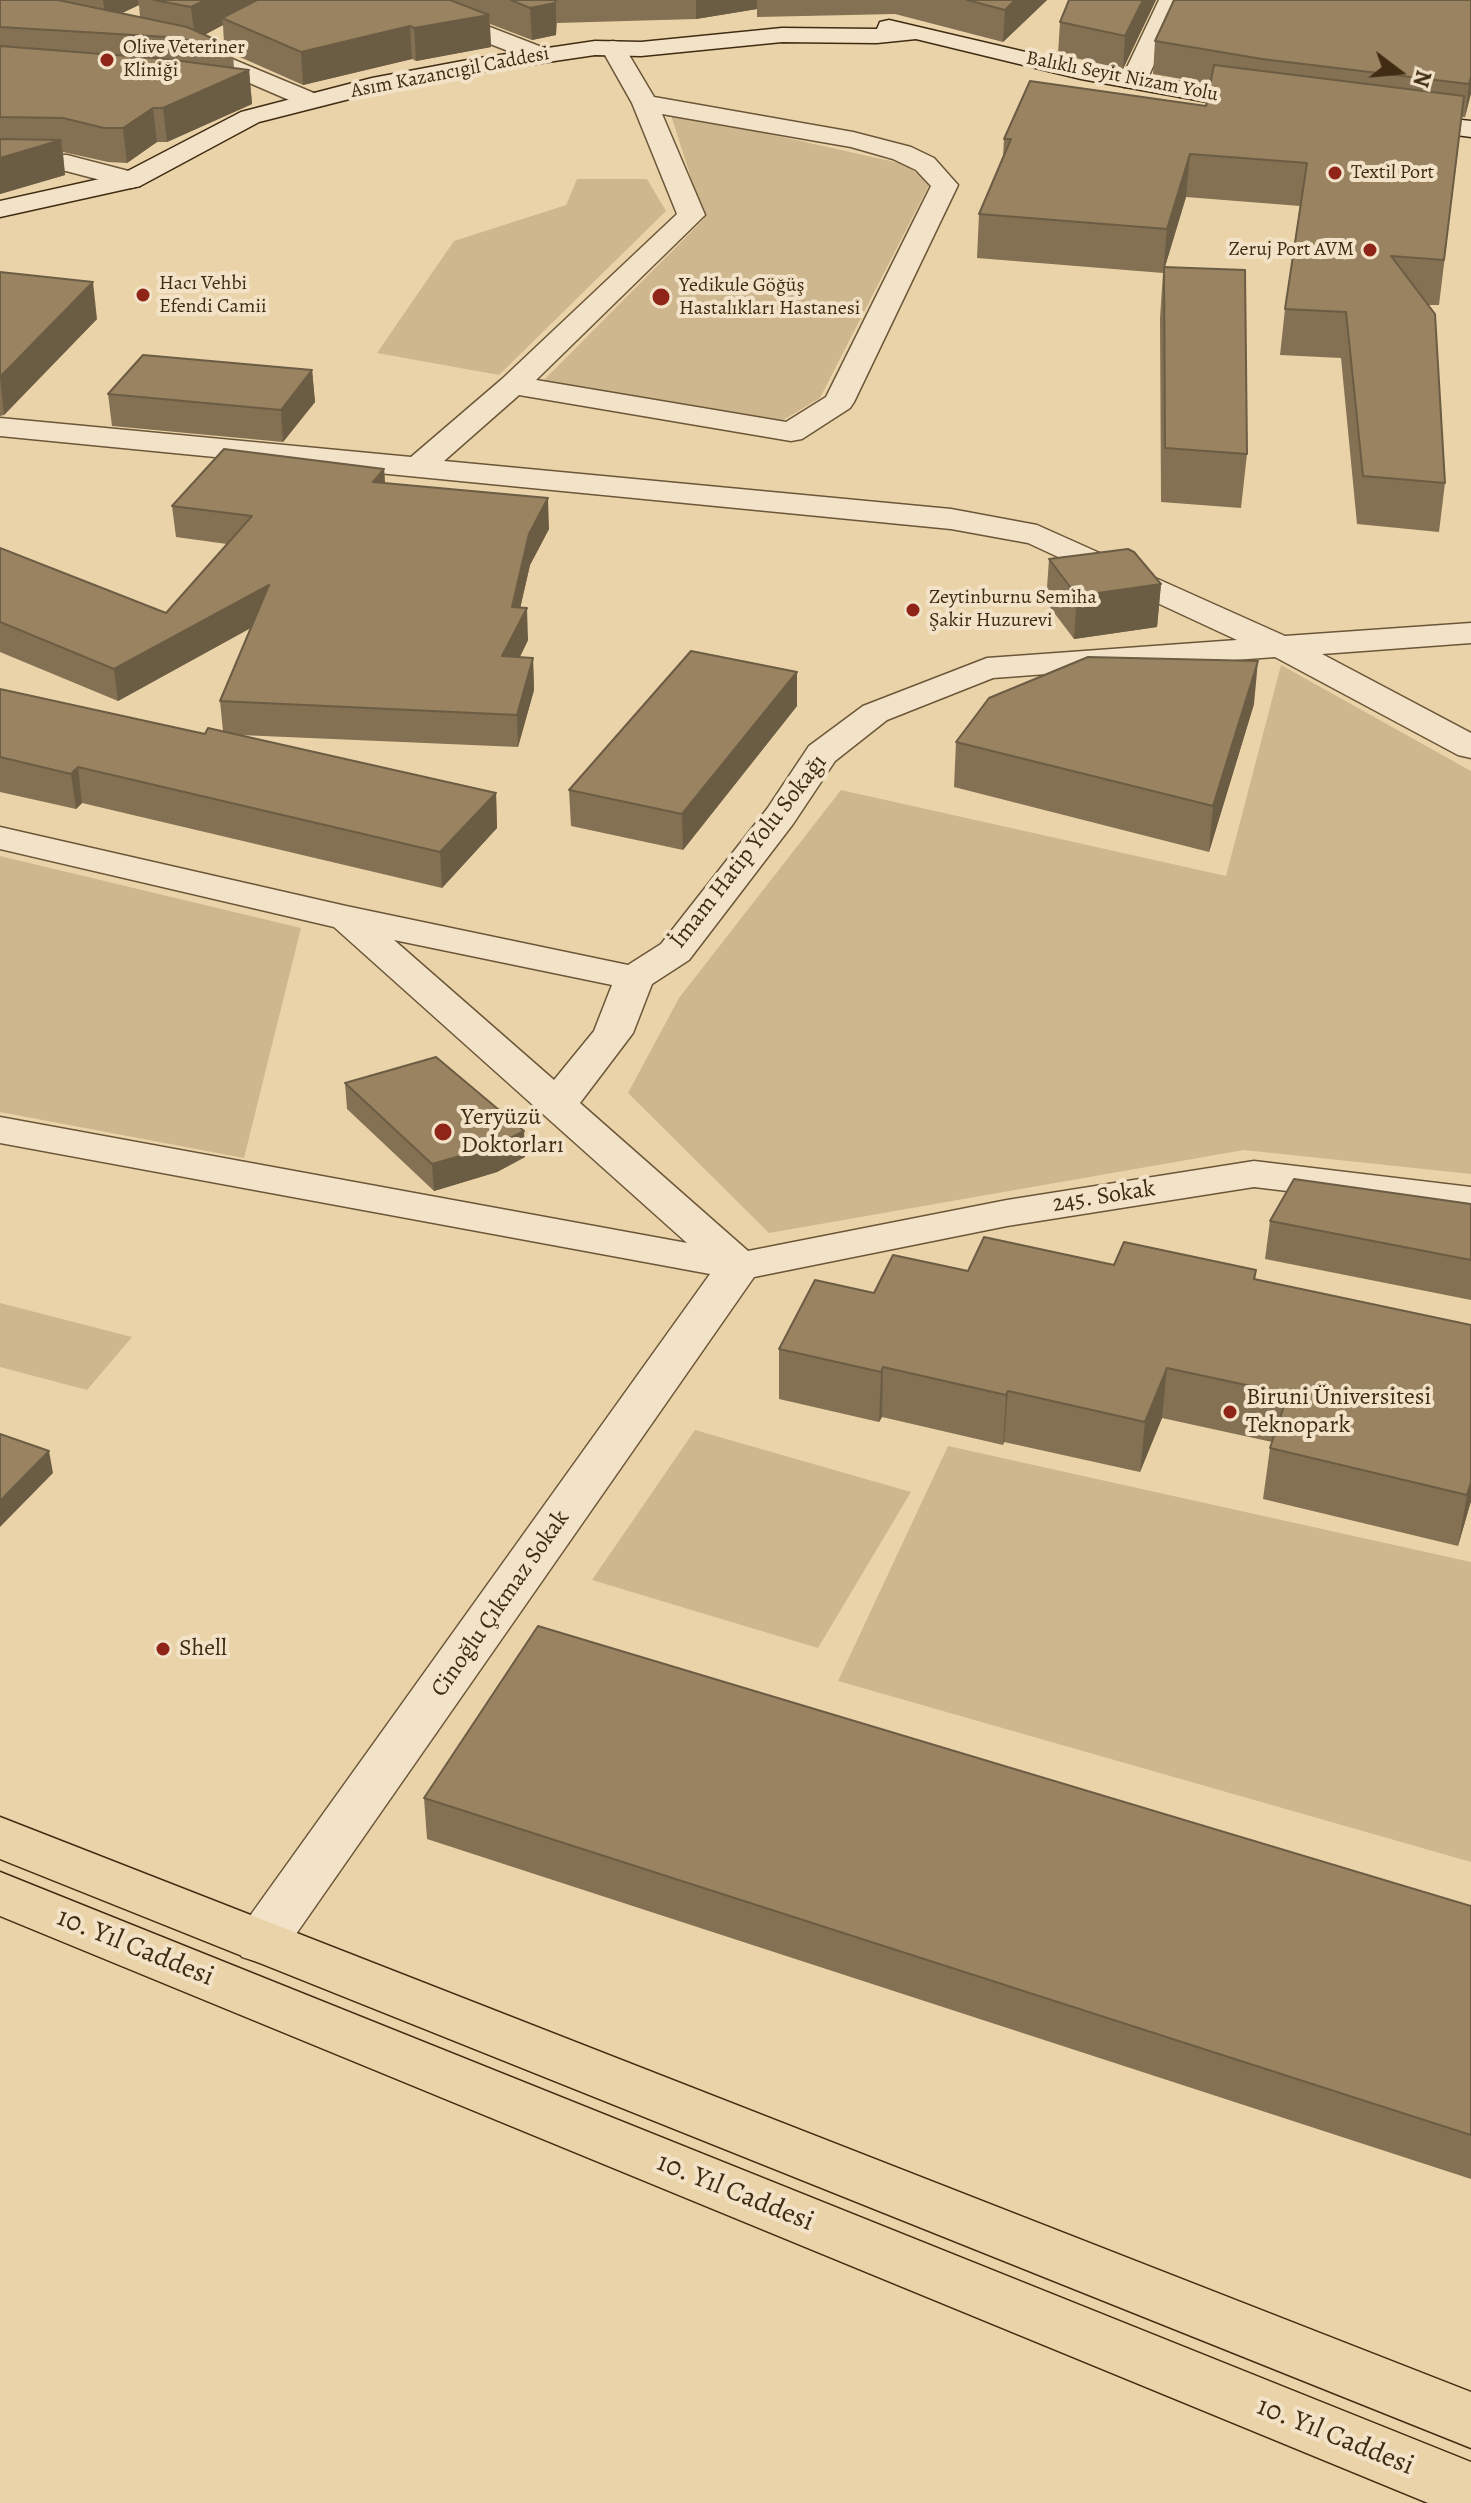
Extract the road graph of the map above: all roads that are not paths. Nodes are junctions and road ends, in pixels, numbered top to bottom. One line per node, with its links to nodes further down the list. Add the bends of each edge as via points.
1 (398, 0): 7 (street)
2 (1171, 0): 8 (street)
3 (226, 37): 6 (street)
4 (621, 39): 7 (street, Asım Kazancıgil Caddesi); 8 (street, Balıklı Seyit Nizam Yolu, via 641,49 782,35 877,36 917,22); 11 (street)
5 (168, 45): 6 (street)
6 (198, 51): 10 (street)
7 (543, 56): 10 (street, Asım Kazancıgil Caddesi)
8 (1133, 82): 12 (street, Balıklı Seyit Nizam Yolu)
9 (217, 88): 10 (street)
10 (312, 101): 16 (street, Asım Kazancıgil Caddesi, via 250,117)
11 (645, 103): 18 (street, via 691,215); 18 (street, via 902,153 925,164 945,185 839,402 791,432)
12 (1297, 108)
13 (1368, 117): 14 (street)
14 (1471, 129)
15 (0, 162): 16 (street, via 67,163)
16 (131, 180): 17 (street, Asım Kazancıgil Caddesi)
17 (0, 209)
18 (513, 385): 20 (street)
19 (0, 427): 20 (street)
20 (417, 468): 22 (street, via 951,519 1037,535)
21 (1471, 633): 22 (street, İmam Hatip Yolu Sokağı)
22 (1281, 648): 23 (street); 26 (street, İmam Hatip Yolu Sokağı, via 987,668 875,713 822,754 675,952)
23 (1471, 747)
24 (0, 838): 25 (street)
25 (346, 918): 26 (street); 27 (street)
26 (635, 978): 27 (street, via 613,1033)
27 (557, 1104): 30 (street)
28 (0, 1130): 30 (street)
29 (1471, 1200): 30 (street, 245. Sokak, via 1254,1174 1007,1213)
30 (739, 1266): 33 (street, Cinoğlu Çıkmaz Sokak)
31 (0, 1837): 33 (main road, 10. Yıl Caddesi)
32 (0, 1893): 35 (main road, 10. Yıl Caddesi)
33 (261, 1942): 34 (main road, 10. Yıl Caddesi)
34 (1471, 2420)
35 (1471, 2491)

